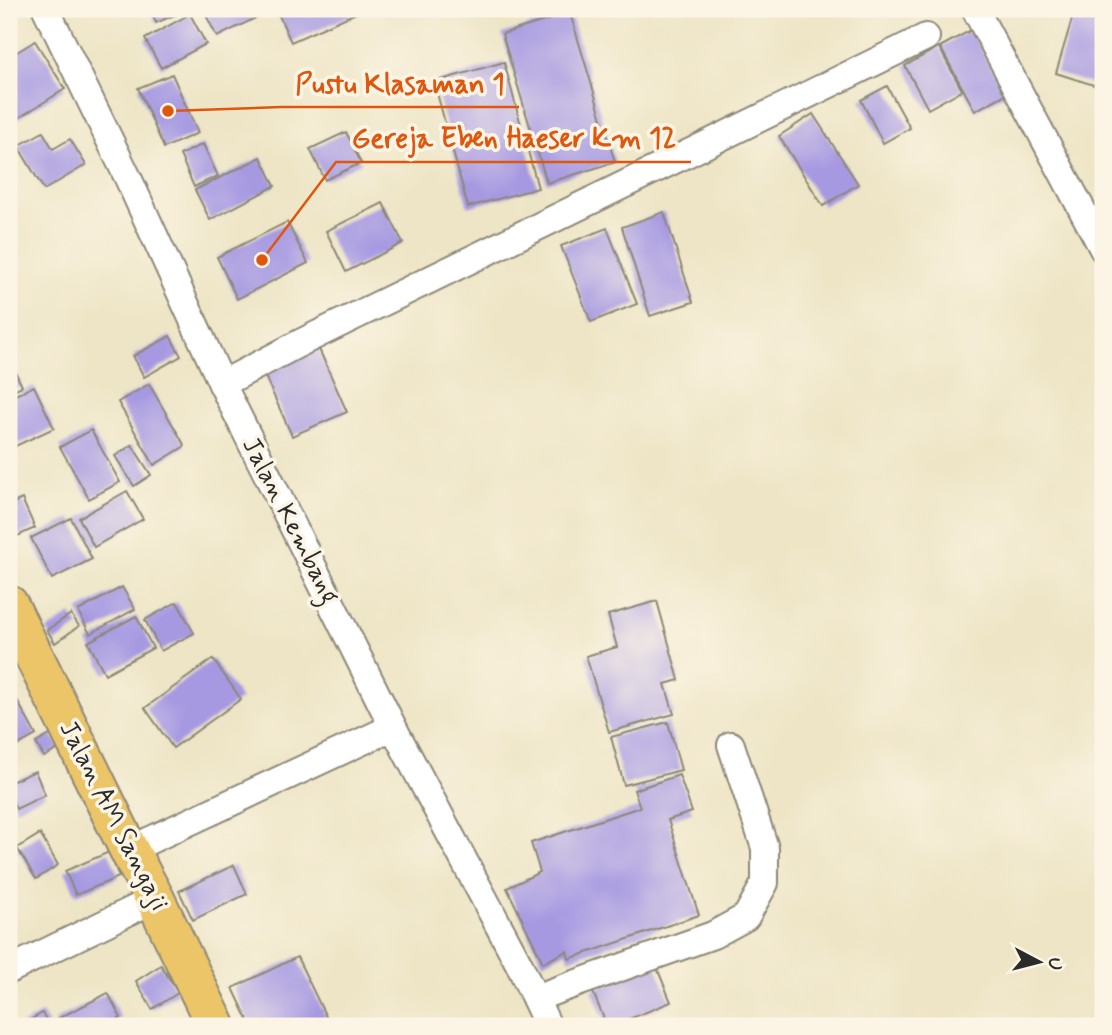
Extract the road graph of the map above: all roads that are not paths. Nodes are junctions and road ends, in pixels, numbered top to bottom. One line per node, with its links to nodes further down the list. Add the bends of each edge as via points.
1 (46, 9): 5 (street, Jalan Kembang)
2 (975, 9): 4 (street)
3 (926, 37): 5 (street)
4 (1103, 249)
5 (222, 384): 7 (street, Jalan Kembang)
6 (9, 605): 9 (highway, Jalan AM Sangaji)
7 (393, 727): 9 (street); 12 (street, Jalan Kembang)
8 (731, 745): 12 (street, via 765,848 765,883 746,917 713,935)
9 (130, 850): 10 (highway, Jalan AM Sangaji)
10 (155, 899): 11 (street); 13 (highway, Jalan AM Sangaji)
11 (9, 970)
12 (536, 998): 14 (street, Jalan Kembang)
13 (216, 1026)
14 (548, 1026)

